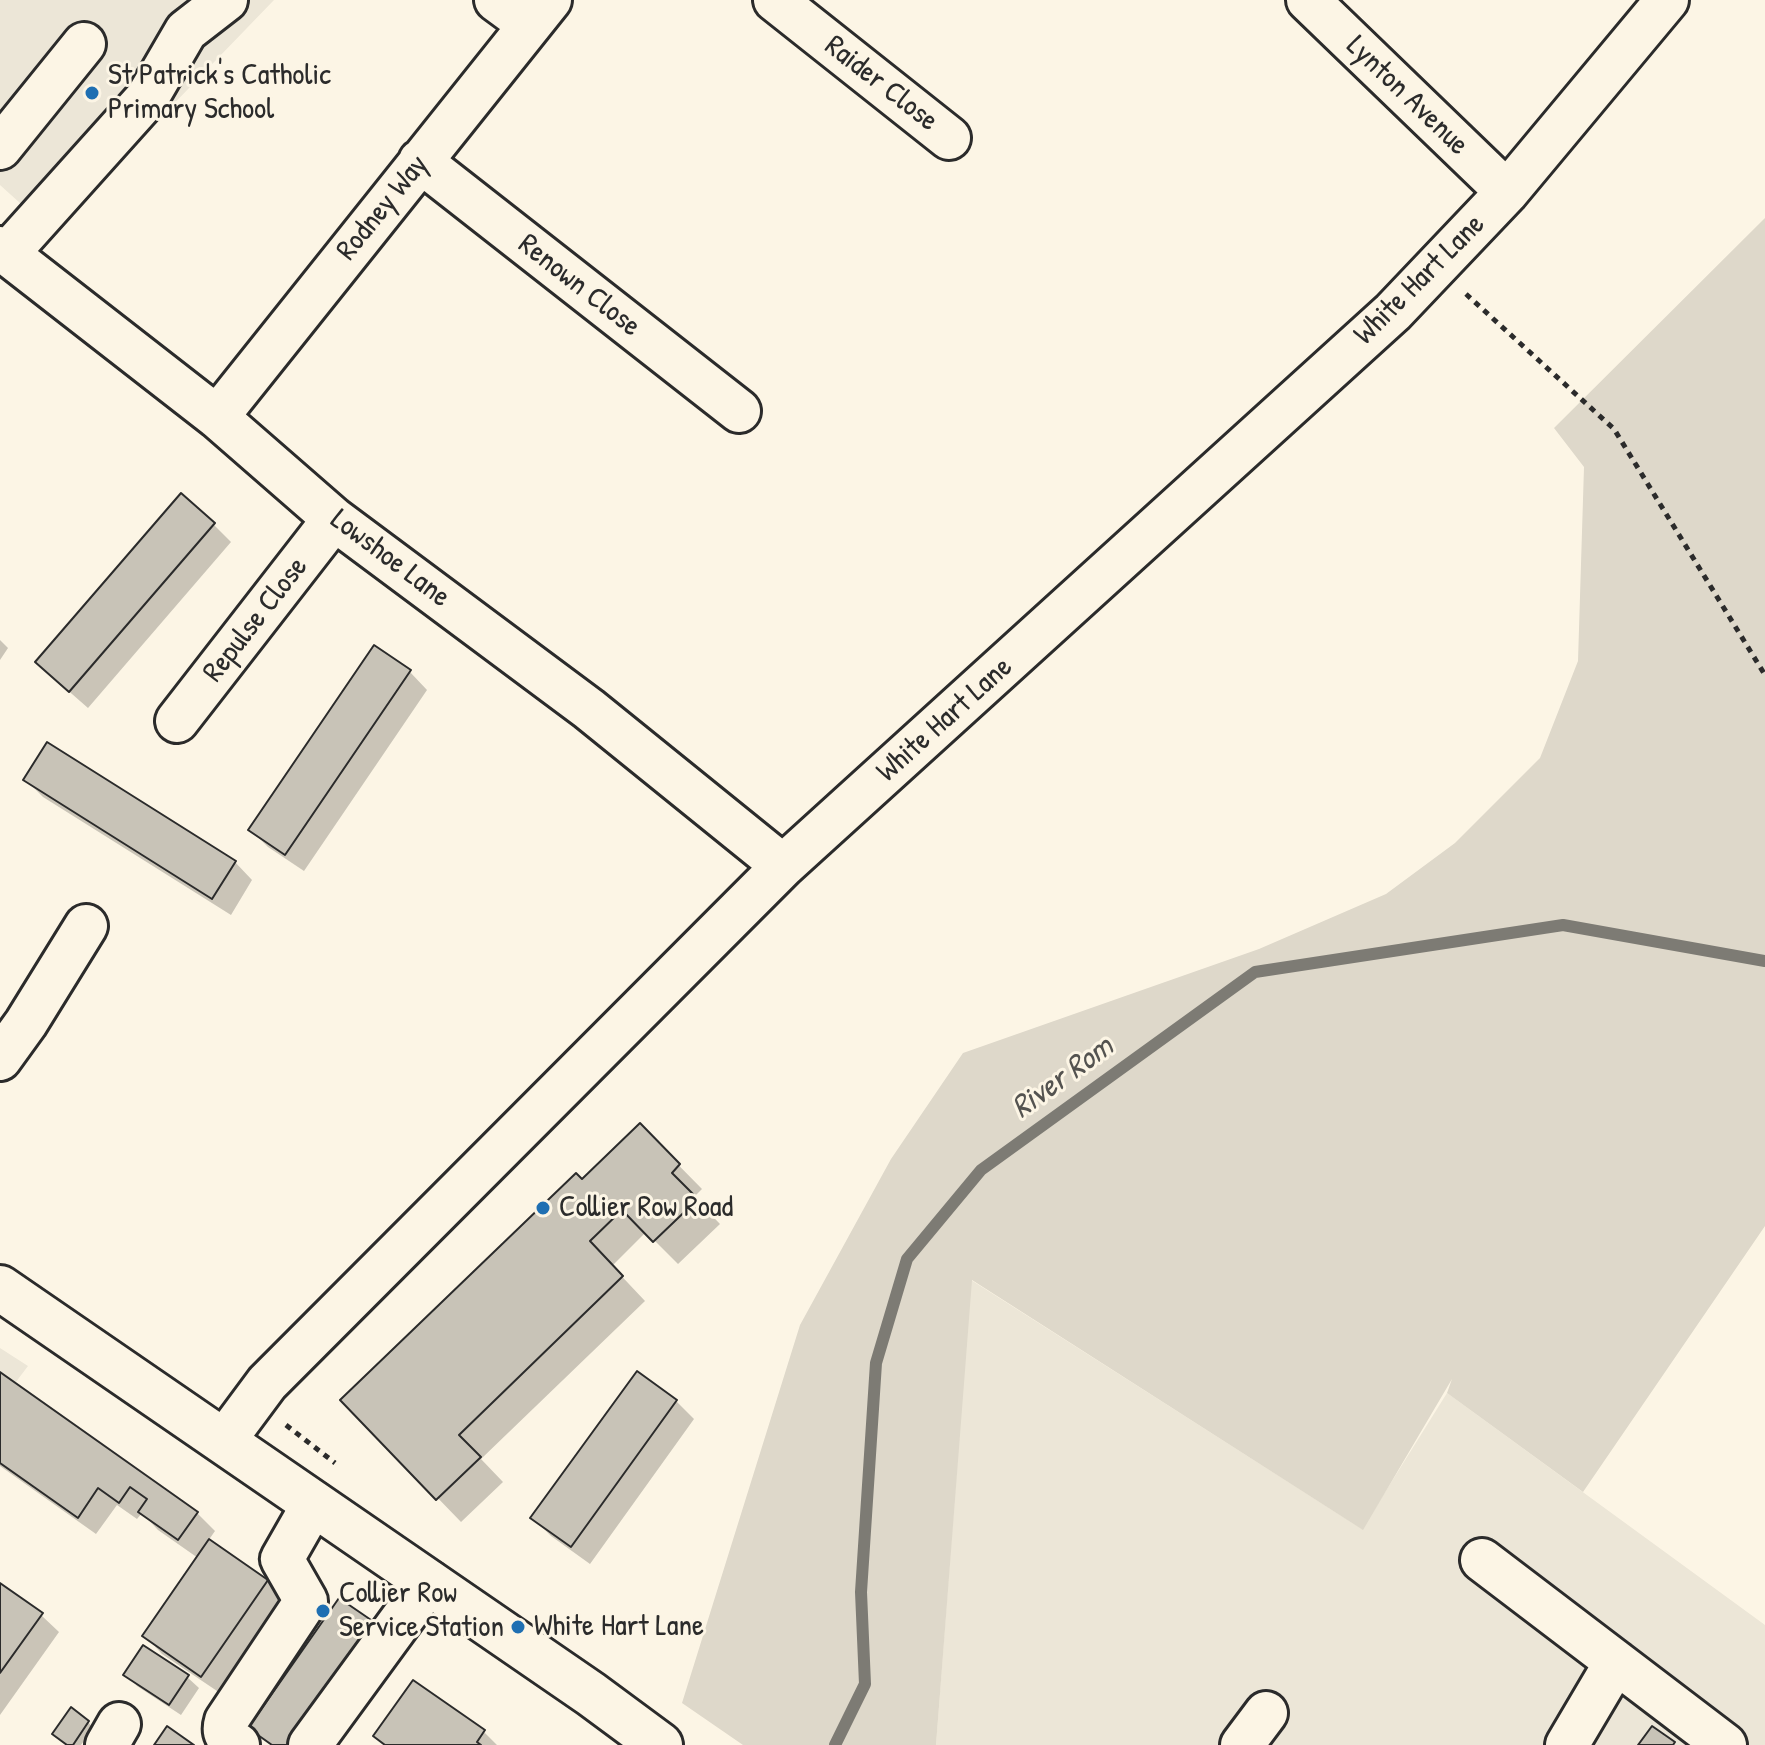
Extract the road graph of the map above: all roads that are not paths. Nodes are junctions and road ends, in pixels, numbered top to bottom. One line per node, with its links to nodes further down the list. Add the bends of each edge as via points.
1 (226, 0): 12 (street, via 186,31 147,98)
2 (496, 0): 6 (street)
3 (775, 0): 8 (street, Raider Close)
4 (1308, 0): 11 (street, Lynton Avenue)
5 (1667, 0): 11 (street, White Hart Lane)
6 (540, 12): 10 (street, Rodney Way)
7 (84, 44): 9 (street)
8 (949, 138)
9 (0, 148)
10 (420, 161): 13 (street, Renown Close); 14 (street, Rodney Way)
11 (1507, 192): 17 (street, White Hart Lane, via 1393,312)
12 (3, 251): 14 (street, Lowshoe Lane)
13 (739, 411)
14 (217, 417): 15 (street, Lowshoe Lane)
15 (334, 519): 16 (street, Repulse Close); 17 (street, Lowshoe Lane, via 589,709)
16 (177, 721)
17 (783, 866): 21 (street, White Hart Lane, via 267,1383)
18 (86, 926): 19 (street)
19 (0, 1059)
20 (3, 1297): 21 (main road)
21 (224, 1441): 22 (main road)
22 (314, 1503): 24 (main road); 26 (street, via 282,1559 306,1601 226,1721 226,1736)
23 (1482, 1560): 25 (street)
24 (429, 1582): 27 (street); 28 (main road)
25 (1616, 1662): 29 (street); 30 (street)
26 (238, 1745)
27 (310, 1745)
28 (660, 1745)
29 (1567, 1745)
30 (1725, 1745)

